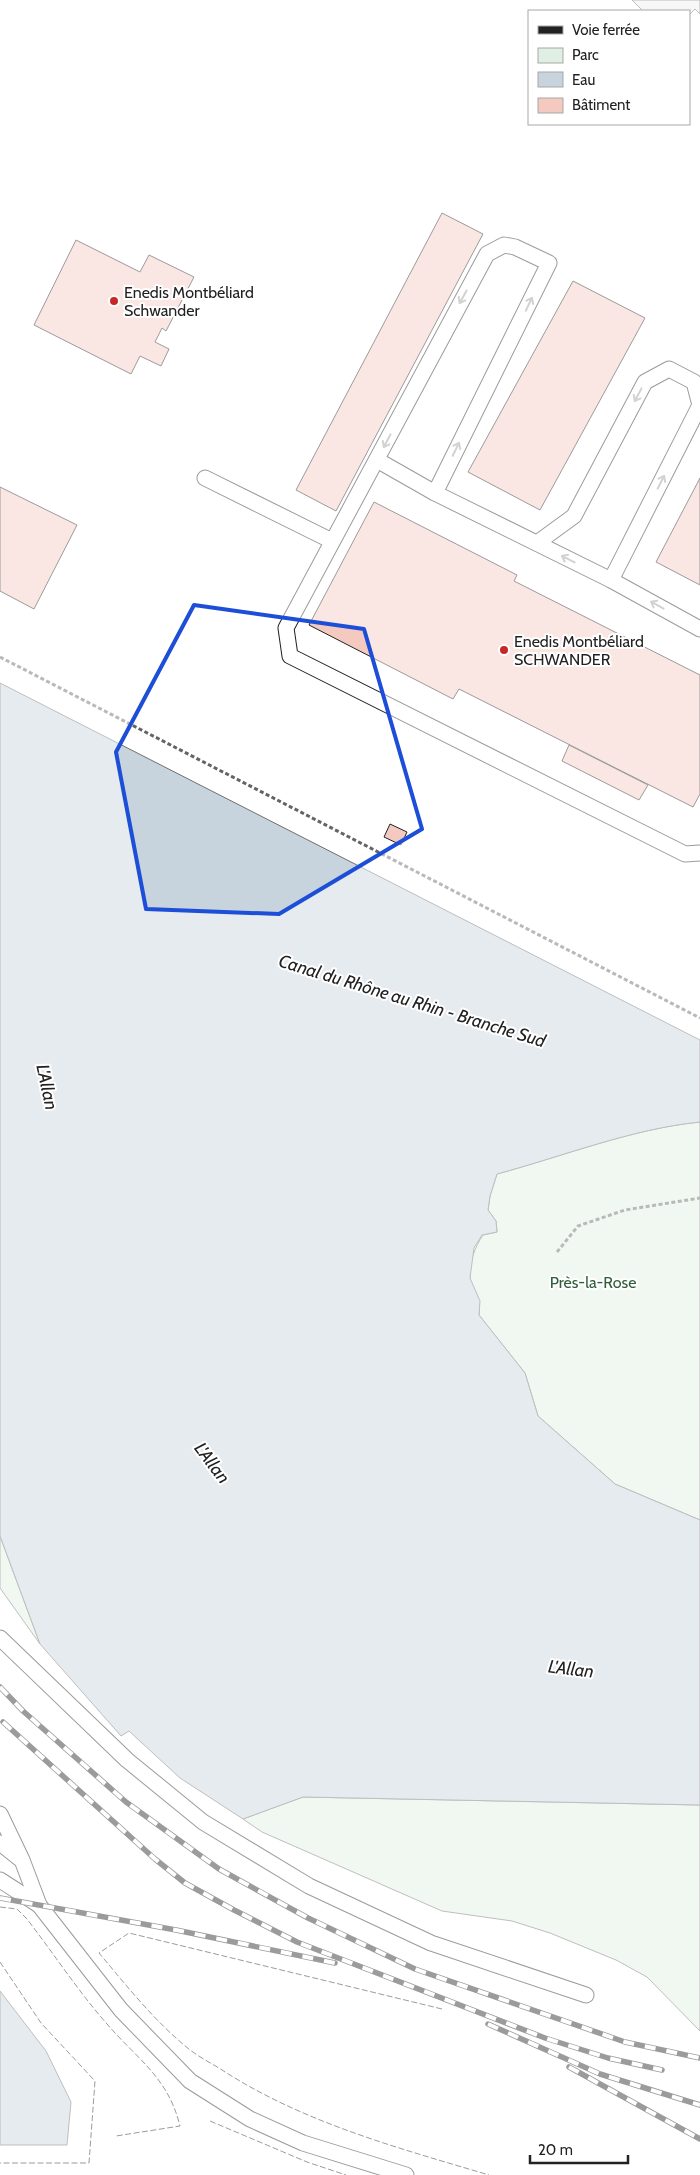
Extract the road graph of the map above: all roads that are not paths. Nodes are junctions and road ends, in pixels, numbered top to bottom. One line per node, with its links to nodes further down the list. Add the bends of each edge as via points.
1 (376, 460): 3 (lane); 3 (lane, one-way to 1, via 549,263 504,245 487,254); 4 (lane)
2 (205, 478): 4 (lane)
3 (435, 493): 5 (lane)
4 (332, 542): 8 (lane, via 286,628 290,656 684,854)
5 (537, 543): 6 (lane, one-way to 5); 6 (lane, one-way to 5, via 700,405 694,382 669,369 645,382 574,516)
6 (611, 580): 7 (lane, one-way to 6)
7 (700, 629)
8 (700, 853)
9 (0, 1638): 15 (lane, via 128,1760 211,1827 308,1886 431,1943)
10 (0, 1814): 12 (lane)
11 (0, 1843): 12 (lane)
12 (22, 1860): 14 (lane)
13 (0, 1880): 14 (lane)
14 (39, 1906): 16 (lane, via 121,2010 190,2081 250,2119 302,2143)
15 (586, 1995)
16 (406, 2175)

